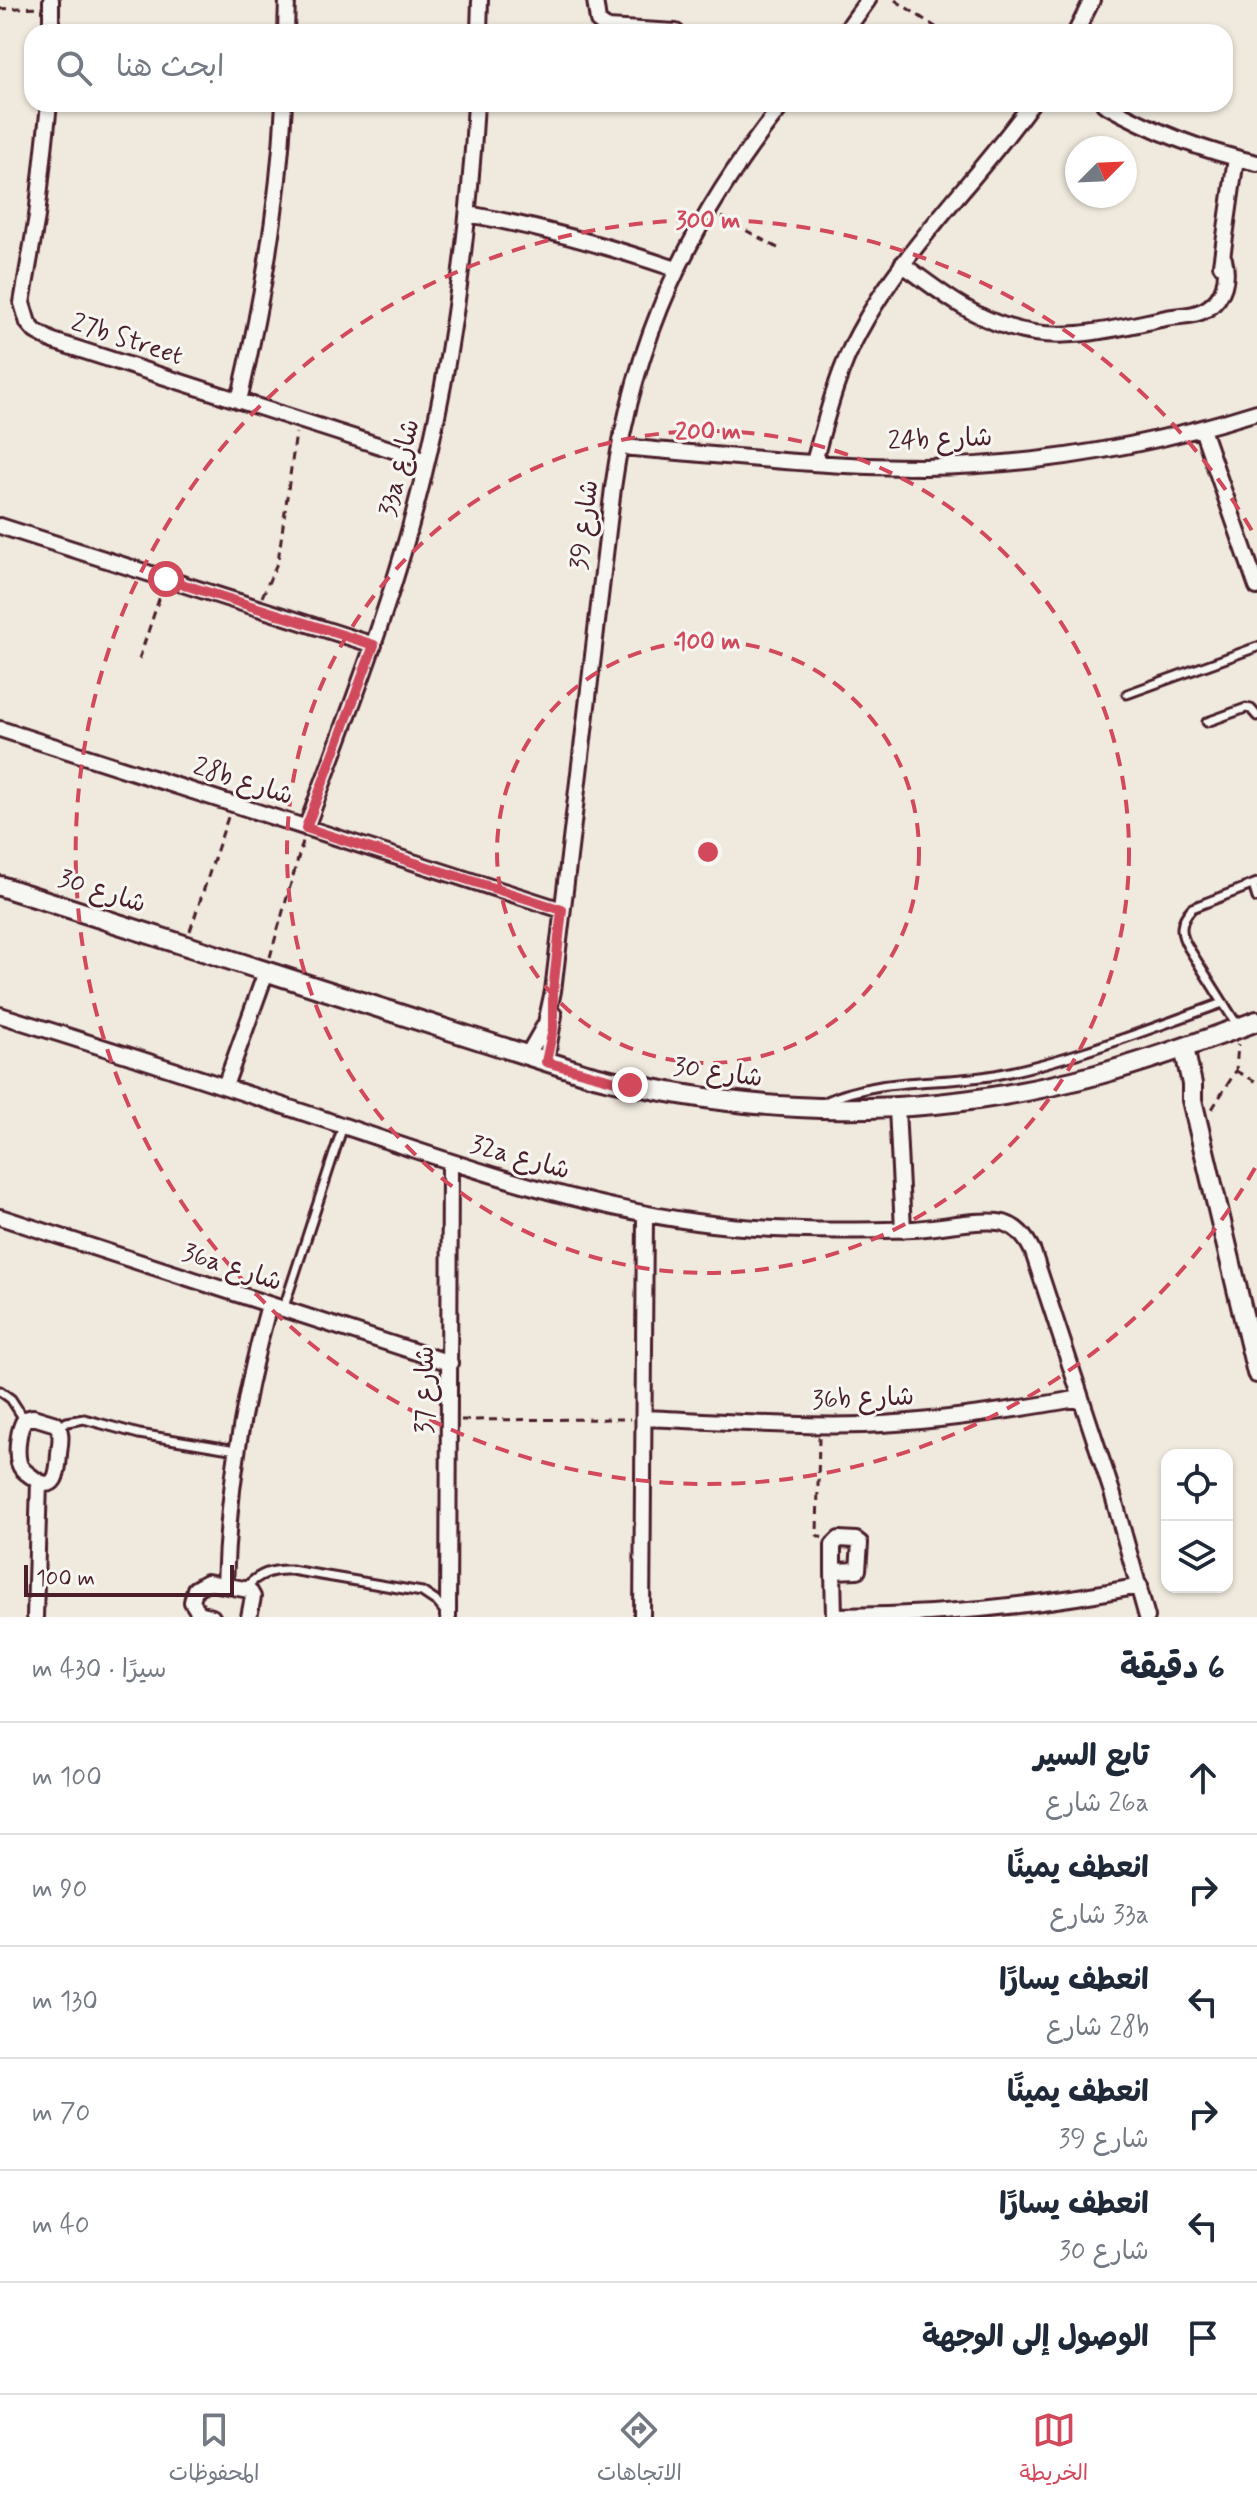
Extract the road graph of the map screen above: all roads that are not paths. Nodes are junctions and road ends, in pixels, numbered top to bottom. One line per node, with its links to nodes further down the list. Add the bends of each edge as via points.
1 (287, 0): 8 (street)
2 (480, 0): 9 (street)
3 (595, 0): 10 (street)
4 (868, 0): 11 (street)
5 (1092, 0): 12 (street)
6 (51, 3): 7 (street)
7 (51, 24)
8 (286, 24)
9 (479, 24)
10 (602, 24)
11 (851, 24)
12 (1080, 24)
13 (48, 112): 24 (street, 27b Street, via 22,303 28,323 53,341)
14 (283, 112): 24 (street, via 266,272)
15 (475, 112): 21 (street, 33a شارع)
16 (777, 112): 23 (street, شارع 39, via 708,210)
17 (1025, 112): 22 (street)
18 (1120, 112): 19 (street, via 1159,132)
19 (1236, 158): 20 (street); 22 (street, via 1218,282 1211,296 1182,315 1082,335 1032,333 984,318)
20 (1257, 163)
21 (468, 214): 23 (street, via 520,223); 28 (street, 33a شارع, via 452,339)
22 (902, 264): 29 (street, via 856,337)
23 (676, 269): 27 (street, شارع 39, via 648,338)
24 (239, 401): 28 (street, 27b Street)
25 (1257, 412): 26 (street, 24b شارع)
26 (1202, 429): 29 (street, 24b شارع, via 1092,452 1009,462 925,467); 31 (street)
27 (620, 447): 29 (street, 24b شارع); 42 (street, شارع 39)
28 (427, 461): 32 (street, 33a شارع)
29 (814, 462)
30 (0, 526): 32 (street)
31 (1257, 587)
32 (374, 645): 38 (street, 33a شارع)
33 (1257, 647): 34 (lane)
34 (1127, 694)
35 (1257, 716): 36 (lane, via 1246,708)
36 (1207, 722)
37 (0, 729): 38 (street, 28b شارع)
38 (306, 828): 42 (street, 28b شارع)
39 (1255, 884): 41 (lane); 44 (lane, via 1192,908 1181,927 1182,938)
40 (0, 886): 43 (street, شارع 30)
41 (1257, 898)
42 (562, 910): 49 (street, شارع 39, via 553,991)
43 (266, 972): 49 (street, شارع 30); 50 (street)
44 (1223, 1003): 47 (lane); 52 (lane, via 1029,1067 956,1081 862,1089)
45 (0, 1015): 50 (street, 32a شارع)
46 (1257, 1021): 47 (street, شارع 30)
47 (1239, 1028): 48 (street, شارع 30)
48 (1179, 1050): 51 (street, شارع 30, via 1017,1093); 60 (street, via 1192,1084 1198,1129)
49 (536, 1059): 52 (street, شارع 30, via 674,1094)
50 (225, 1086): 53 (street, 32a شارع)
51 (897, 1108): 52 (street, شارع 30); 57 (street)
52 (809, 1109)
53 (343, 1126): 54 (street, 32a شارع); 58 (lane)
54 (450, 1163): 55 (street, 32a شارع); 59 (street, شارع 37)
55 (645, 1214): 57 (street, 32a شارع, via 760,1229); 63 (street)
56 (0, 1217): 58 (street, 36a شارع)
57 (903, 1230): 62 (street, 32a شارع, via 996,1222 1022,1234 1033,1252)
58 (276, 1307): 59 (street, 36a شارع); 66 (street, via 250,1377)
59 (450, 1363): 75 (street, شارع 37)
60 (1257, 1373)
61 (0, 1391): 64 (lane)
62 (1081, 1398): 63 (street, 36b شارع, via 936,1420 819,1425); 70 (street)
63 (644, 1418): 76 (street)
64 (25, 1419): 65 (street); 67 (street, via 19,1463)
65 (59, 1427): 66 (lane, via 84,1419); 67 (street, via 57,1476 49,1483)
66 (236, 1450): 69 (street)
67 (39, 1482): 72 (street)
68 (833, 1571): 68 (street, via 833,1545 839,1539 859,1541 861,1565 856,1571); 77 (street)
69 (225, 1585): 71 (street); 73 (street, via 200,1584 192,1595 194,1608)
70 (1140, 1586): 77 (street, via 1018,1607); 78 (street)
71 (245, 1588): 74 (street, via 253,1597); 75 (lane, via 270,1571 291,1570 422,1592)
72 (35, 1617)
73 (212, 1617)
74 (249, 1617)
75 (448, 1617)
76 (642, 1617)
77 (834, 1617)
78 (1147, 1617)

